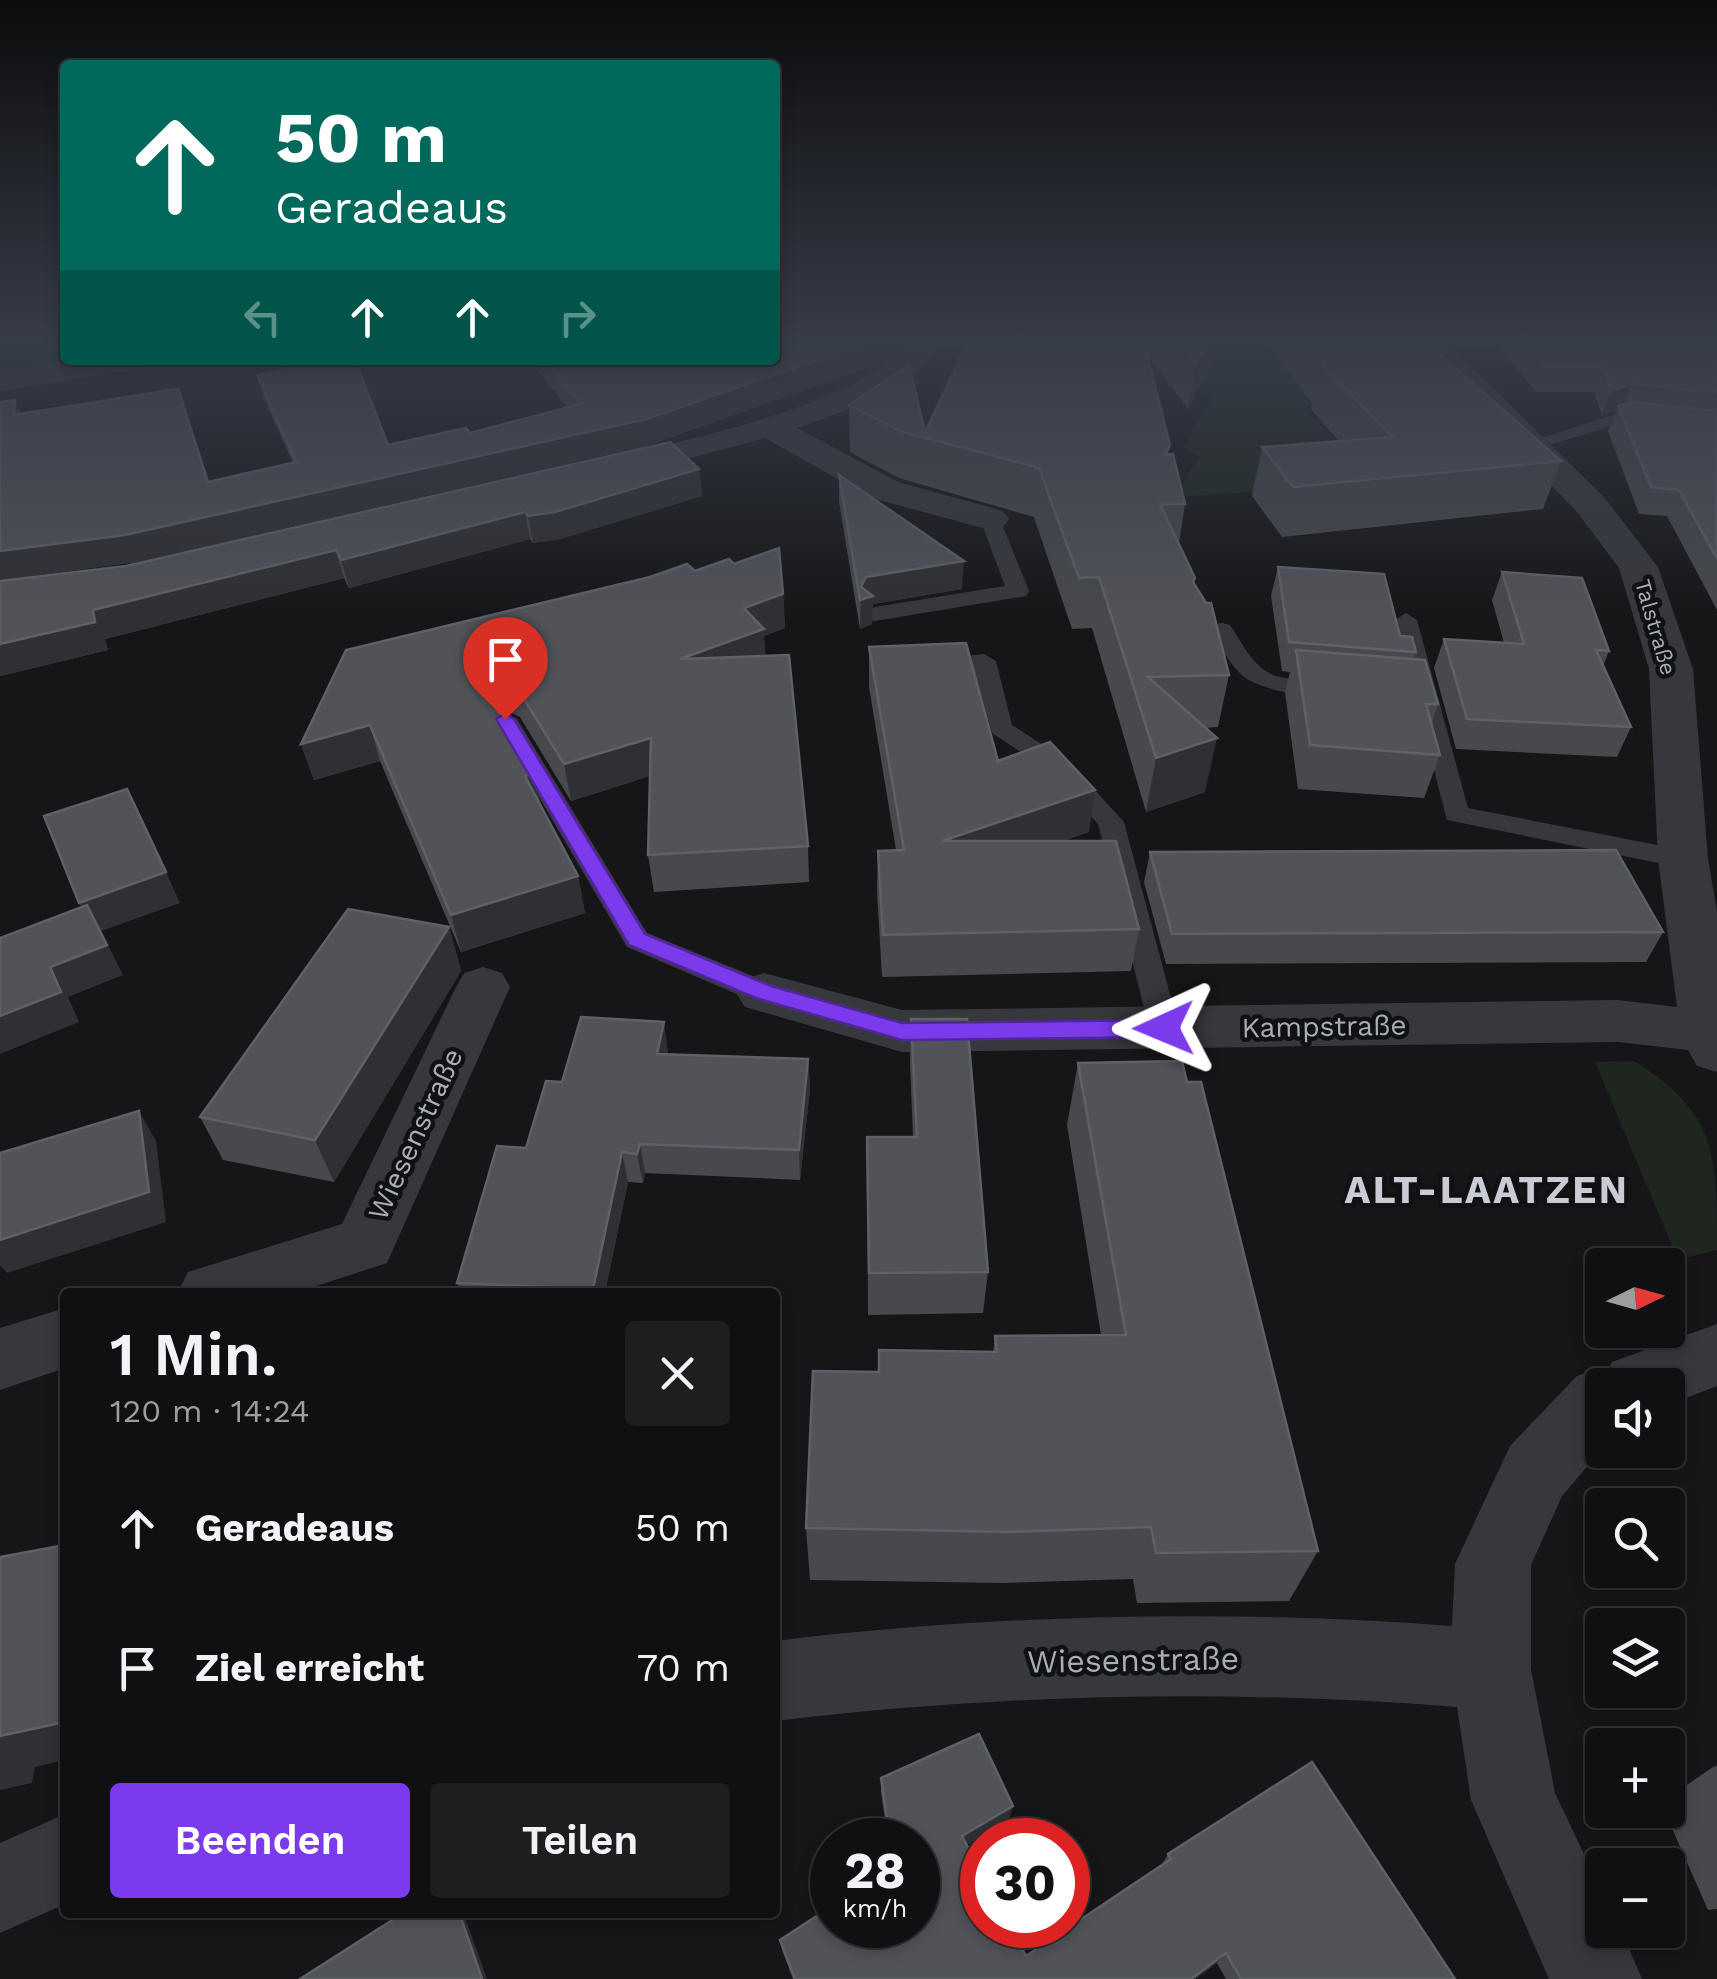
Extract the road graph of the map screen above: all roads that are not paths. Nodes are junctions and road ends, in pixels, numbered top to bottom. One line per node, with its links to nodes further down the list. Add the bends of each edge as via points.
1 (737, 434): 6 (street)
2 (783, 434): 7 (street, via 886,490)
3 (1522, 434): 5 (street, Talstraße)
4 (1563, 434): 5 (lane)
5 (1532, 444): 11 (street, Talstraße, via 1638,567)
6 (581, 476)
7 (990, 520): 8 (lane, via 1018,591)
8 (876, 614)
9 (1406, 620): 16 (lane, via 1416,692 1456,814)
10 (1198, 632): 14 (lane, via 1222,630 1242,667 1265,681)
11 (1671, 668): 13 (street); 16 (street, Talstraße)
12 (903, 670): 19 (lane, via 984,660 1001,728 1060,767 1112,822)
13 (1717, 672)
14 (1354, 689)
15 (505, 719): 18 (lane, via 637,940)
16 (1683, 859): 20 (street, Talstraße)
17 (483, 987): 21 (street, Wiesenstraße, via 364,1244)
18 (764, 992): 19 (street, Kampstraße, via 902,1031)
19 (1164, 1028): 20 (street, Kampstraße, via 1618,1021)
20 (1713, 1042)
21 (223, 1288)
22 (60, 1340): 24 (street)
23 (1717, 1355): 25 (street)
24 (0, 1359)
25 (1682, 1368)
26 (1585, 1417): 27 (street, via 1536,1470 1493,1564)
27 (1491, 1669): 28 (street, Wiesenstraße, via 1302,1656 916,1664); 31 (street, via 1514,1800)
28 (780, 1680)
29 (60, 1860): 30 (street)
30 (0, 1888)
31 (1596, 1979)

